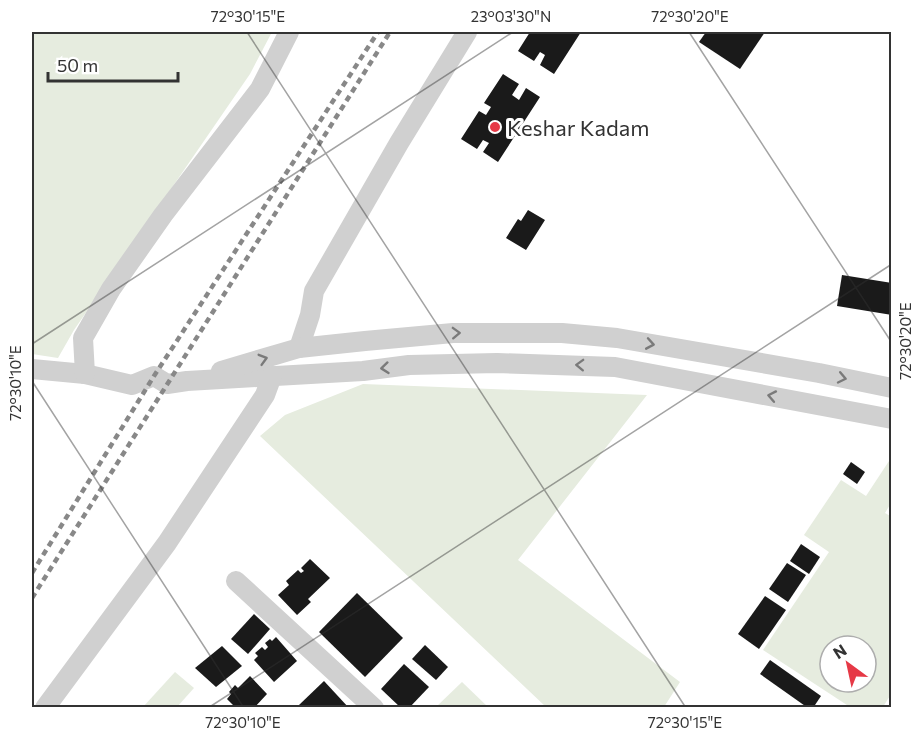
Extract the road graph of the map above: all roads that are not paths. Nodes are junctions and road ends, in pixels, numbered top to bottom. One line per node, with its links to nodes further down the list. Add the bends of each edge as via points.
1 (289, 32): 5 (street, via 260,89 111,289 83,338)
2 (467, 32): 3 (street, via 314,291)
3 (299, 348): 7 (street, one-way to 3); 8 (street, one-way to 8, via 453,333 562,333 617,338)
4 (32, 369): 5 (street)
5 (85, 374): 7 (street, via 132,385 154,376 167,384)
6 (272, 376): 7 (street); 9 (street, one-way to 6, via 615,366 409,365); 11 (street, via 265,395 167,543)
7 (187, 381)
8 (891, 388)
9 (891, 419)
10 (236, 581): 12 (street)
11 (45, 708)
12 (374, 708)

